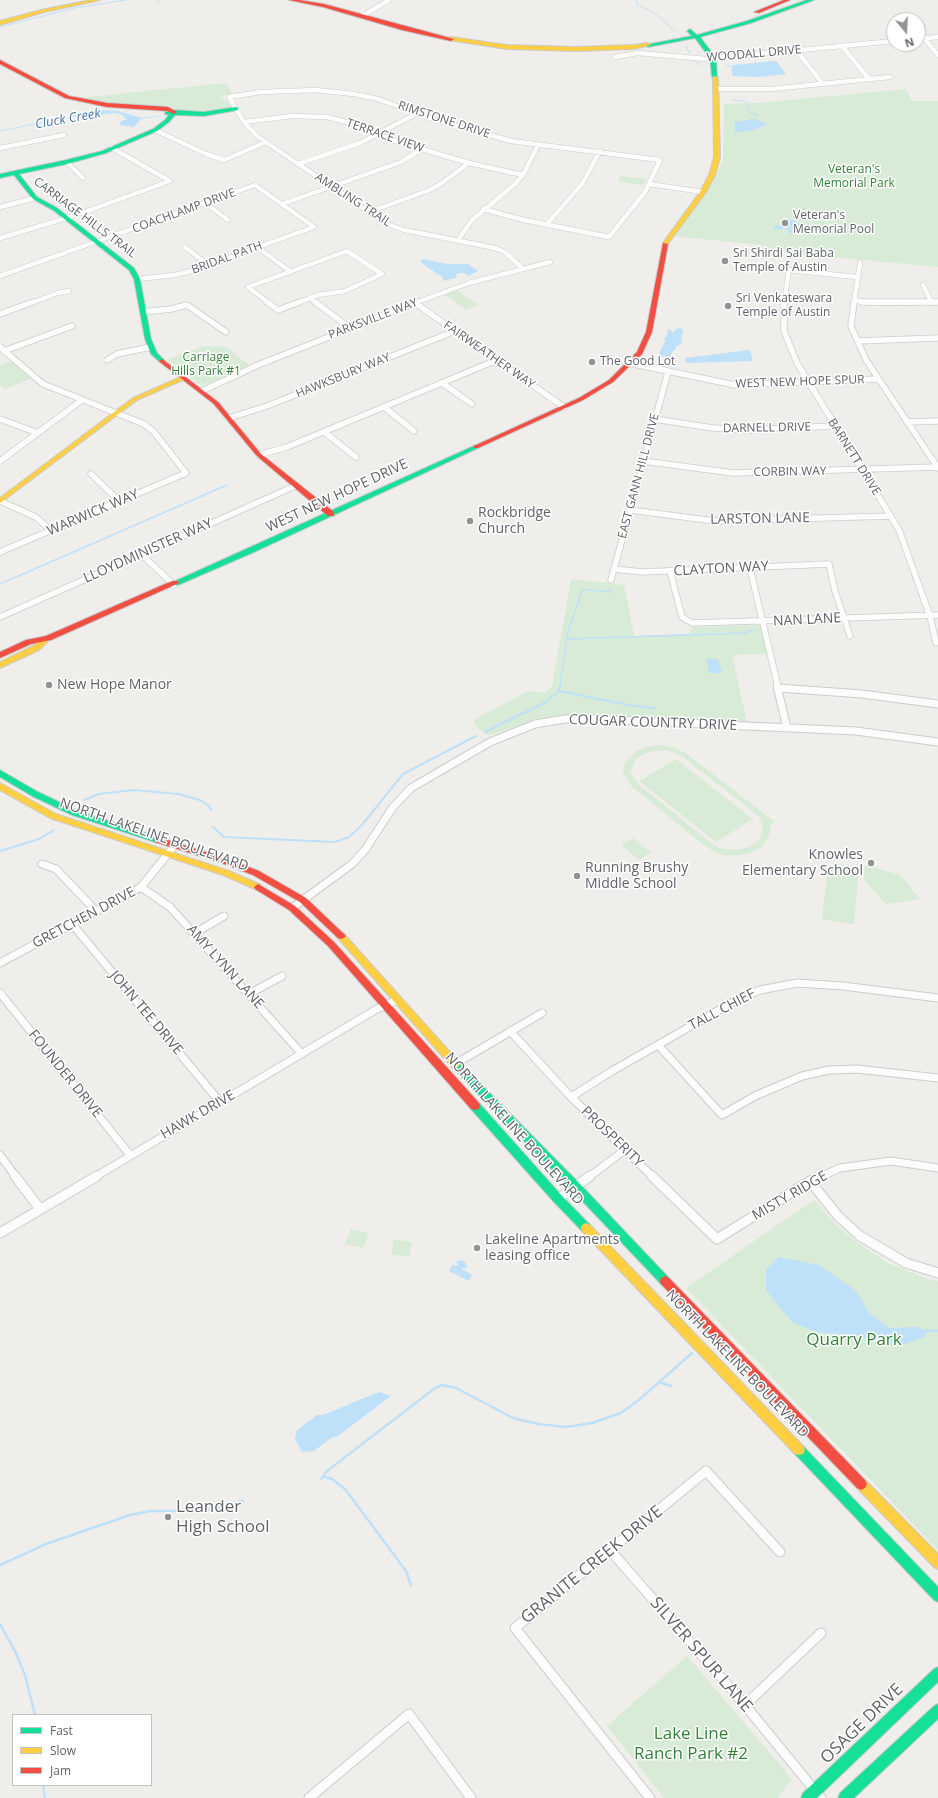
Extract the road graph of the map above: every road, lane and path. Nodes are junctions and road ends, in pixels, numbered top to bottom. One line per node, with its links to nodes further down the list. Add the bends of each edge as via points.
1 (98, 0): 8 (main road)
2 (291, 0): 7 (main road)
3 (310, 0): 7 (main road)
4 (389, 0): 7 (street)
5 (788, 0): 9 (main road)
6 (812, 0): 9 (main road, via 749,22)
7 (364, 14): 9 (main road, via 402,28 455,40 507,47 608,48 661,43)
8 (0, 22)
9 (690, 35): 19 (main road, WEST NEW HOPE DRIVE)
10 (936, 37): 11 (street); 14 (street)
11 (926, 38)
12 (926, 40): 17 (street)
13 (886, 42): 15 (street, WOODALL DRIVE)
14 (938, 44)
15 (842, 46): 16 (street, WOODALL DRIVE); 22 (street)
16 (797, 51): 19 (street, WOODALL DRIVE); 23 (street)
17 (938, 54)
18 (615, 57): 19 (street, WOODALL DRIVE, via 637,53)
19 (710, 58): 24 (main road, WEST NEW HOPE DRIVE); 48 (main road, WEST NEW HOPE DRIVE, via 711,156)
20 (0, 62): 27 (main road, via 67,97 87,102 168,109)
21 (890, 77): 22 (street)
22 (869, 79): 23 (street)
23 (823, 84): 24 (street, via 752,90)
24 (716, 89): 48 (main road, WEST NEW HOPE DRIVE, via 717,157 712,175)
25 (229, 97): 26 (street, AMBLING TRAIL); 28 (street, RIMSTONE DRIVE, via 261,92 336,92 378,99)
26 (236, 109): 27 (main road, via 204,114); 29 (street, AMBLING TRAIL)
27 (174, 112): 30 (main road)
28 (416, 114): 31 (street); 34 (street, RIMSTONE DRIVE, via 511,141)
29 (244, 122): 31 (street, TERRACE VIEW, via 279,117 319,116 346,122); 33 (street, AMBLING TRAIL)
30 (155, 130): 33 (street, via 224,160); 36 (main road)
31 (377, 134): 37 (street, TERRACE VIEW); 41 (street, via 360,143)
32 (64, 135): 35 (street)
33 (266, 142): 41 (street, AMBLING TRAIL)
34 (538, 145): 38 (street, RIMSTONE DRIVE); 43 (street)
35 (0, 148)
36 (112, 148): 39 (main road); 55 (street, via 170,182)
37 (422, 149): 40 (street, TERRACE VIEW); 47 (street, via 402,162)
38 (600, 151): 46 (street, RIMSTONE DRIVE, via 660,160); 57 (street, via 582,184)
39 (67, 162): 42 (main road); 45 (street)
40 (468, 163): 43 (street, TERRACE VIEW); 54 (street, via 427,191)
41 (298, 164): 47 (street, AMBLING TRAIL)
42 (15, 173): 44 (main road); 49 (main road, CARRIAGE HILLS TRAIL)
43 (523, 175): 53 (street)
44 (0, 176)
45 (83, 178)
46 (650, 182): 48 (street); 57 (street, via 608,237)
47 (332, 187): 51 (street); 54 (street, AMBLING TRAIL)
48 (698, 191): 89 (main road, WEST NEW HOPE DRIVE, via 665,244 649,332 640,353)
49 (35, 198): 52 (street); 55 (main road, CARRIAGE HILLS TRAIL)
50 (205, 203): 51 (street, COACHLAMP DRIVE, via 254,185); 56 (street); 60 (street, COACHLAMP DRIVE)
51 (282, 204): 62 (street, BRIDAL PATH, via 314,227)
52 (0, 207)
53 (484, 209): 57 (street); 59 (street, via 472,220)
54 (369, 212): 59 (street, AMBLING TRAIL, via 393,227)
55 (66, 218): 58 (street); 60 (main road, CARRIAGE HILLS TRAIL)
56 (228, 220)
57 (547, 224)
58 (0, 238)
59 (458, 240): 66 (street, AMBLING TRAIL, via 486,245 505,252)
60 (98, 241): 68 (street, COACHLAMP DRIVE); 70 (main road, CARRIAGE HILLS TRAIL, via 132,269)
61 (185, 247): 65 (street)
62 (257, 247): 65 (street, BRIDAL PATH); 67 (street)
63 (550, 262): 66 (street, PARKSVILLE WAY)
64 (860, 263): 69 (street)
65 (208, 265): 70 (street, BRIDAL PATH, via 183,273)
66 (523, 269): 75 (street, PARKSVILLE WAY, via 463,285)
67 (291, 272): 73 (street, via 248,287 278,310); 73 (street, via 348,251 382,274 345,292)
68 (0, 276)
69 (857, 277): 74 (street); 94 (street, BARNETT DRIVE, via 789,270 783,309 784,331)
70 (137, 279): 77 (main road, CARRIAGE HILLS TRAIL)
71 (923, 285): 76 (street)
72 (69, 291): 78 (street)
73 (310, 298): 80 (street)
74 (854, 300): 76 (street, via 867,303); 84 (street, via 851,326)
75 (415, 302): 80 (street, PARKSVILLE WAY); 81 (street, FAIRWEATHER WAY)
76 (935, 302)
77 (143, 312): 82 (street, via 187,305); 85 (main road, CARRIAGE HILLS TRAIL)
78 (0, 314)
79 (72, 326): 86 (street)
80 (350, 328): 95 (street, PARKSVILLE WAY)
81 (455, 331): 88 (street, FAIRWEATHER WAY); 101 (street, HAWKSBURY WAY, via 267,406)
82 (226, 332)
83 (938, 338): 84 (street)
84 (858, 341): 92 (street)
85 (151, 347): 87 (street, via 117,354); 91 (main road, CARRIAGE HILLS TRAIL, via 162,361)
86 (2, 349): 96 (street, via 43,384)
87 (107, 360)
88 (497, 360): 93 (street); 99 (street, FAIRWEATHER WAY)
89 (629, 363): 90 (street, WEST NEW HOPE SPUR); 99 (main road, WEST NEW HOPE DRIVE, via 611,381)
90 (668, 372): 94 (street, WEST NEW HOPE SPUR, via 735,385); 103 (street, EAST GANN HILL DRIVE)
91 (181, 376): 95 (main road, CARRIAGE HILLS TRAIL); 100 (main road, via 134,399)
92 (878, 379): 94 (street, WEST NEW HOPE SPUR); 105 (street)
93 (446, 382): 97 (street); 98 (street)
94 (808, 382): 106 (street, BARNETT DRIVE)
95 (202, 391): 101 (main road, CARRIAGE HILLS TRAIL)
96 (82, 400): 100 (street); 109 (street)
97 (472, 404)
98 (387, 406): 107 (street); 108 (street)
99 (564, 407): 121 (main road, WEST NEW HOPE DRIVE)
100 (116, 412): 118 (main road); 119 (street, WARWICK WAY, via 144,424 154,432 186,473)
101 (229, 418): 110 (main road, CARRIAGE HILLS TRAIL)
102 (0, 419): 109 (street)
103 (654, 419): 106 (street, DARNELL DRIVE, via 746,430); 113 (street, EAST GANN HILL DRIVE)
104 (938, 421): 105 (street)
105 (907, 422): 114 (street)
106 (834, 426): 115 (street, BARNETT DRIVE)
107 (328, 431): 110 (street); 111 (street)
108 (414, 431)
109 (38, 433): 112 (street)
110 (259, 455): 117 (main road, CARRIAGE HILLS TRAIL)
111 (356, 458)
112 (0, 461)
113 (643, 462): 115 (street, CORBIN WAY, via 733,473); 120 (street, EAST GANN HILL DRIVE)
114 (938, 467): 115 (street, CORBIN WAY)
115 (862, 470): 122 (street, BARNETT DRIVE)
116 (91, 474): 119 (street)
117 (295, 486): 121 (main road, CARRIAGE HILLS TRAIL); 125 (street, LLOYDMINISTER WAY)
118 (0, 501): 123 (street, via 36,516)
119 (119, 501): 123 (street, WARWICK WAY)
120 (630, 510): 122 (street, LARSTON LANE, via 715,521); 127 (street, EAST GANN HILL DRIVE)
121 (330, 514): 130 (main road, WEST NEW HOPE DRIVE)
122 (891, 516): 132 (street, BARNETT DRIVE, via 899,530)
123 (51, 531): 124 (street, WARWICK WAY)
124 (0, 552)
125 (141, 554): 130 (street); 133 (street, LLOYDMINISTER WAY)
126 (750, 568): 128 (street, CLAYTON WAY); 134 (street, CLAYTON WAY, via 829,564); 135 (street)
127 (614, 569): 128 (street, CLAYTON WAY); 129 (street, EAST GANN HILL DRIVE)
128 (670, 571): 135 (street, NAN LANE, via 680,613 686,620 699,624)
129 (611, 580)
130 (174, 585): 137 (main road, WEST NEW HOPE DRIVE)
131 (938, 615): 132 (street, NAN LANE)
132 (930, 616): 134 (street, NAN LANE); 138 (street, BARNETT DRIVE)
133 (0, 617)
134 (844, 619): 135 (street, NAN LANE); 136 (street)
135 (762, 622): 141 (street)
136 (850, 636)
137 (48, 638): 139 (main road, WEST NEW HOPE DRIVE, via 30,642); 140 (main road, WEST NEW HOPE DRIVE, via 36,648)
138 (936, 643)
139 (0, 655)
140 (0, 665)
141 (778, 688): 142 (street, via 862,694); 143 (street)
142 (938, 704)
143 (787, 728): 144 (street, COUGAR COUNTRY DRIVE, via 868,732); 151 (street, COUGAR COUNTRY DRIVE, via 581,718 549,721 522,728 490,742 411,788 393,807 356,860)
144 (938, 742)
145 (1, 775): 147 (main road, NORTH LAKELINE BOULEVARD, via 75,813 115,828)
146 (0, 786): 148 (main road, NORTH LAKELINE BOULEVARD, via 53,816)
147 (175, 845): 148 (street, GRETCHEN DRIVE); 151 (main road, NORTH LAKELINE BOULEVARD, via 256,873)
148 (168, 854): 150 (street, GRETCHEN DRIVE); 152 (main road, NORTH LAKELINE BOULEVARD, via 254,885)
149 (42, 864): 153 (street, via 56,869)
150 (141, 888): 153 (street, GRETCHEN DRIVE); 156 (street, AMY LYNN LANE, via 170,907)
151 (302, 900): 152 (street, COUGAR COUNTRY DRIVE); 162 (main road, NORTH LAKELINE BOULEVARD, via 341,936)
152 (292, 908): 163 (main road, NORTH LAKELINE BOULEVARD, via 331,944)
153 (96, 911): 155 (street, GRETCHEN DRIVE)
154 (224, 916): 156 (street)
155 (72, 924): 157 (street, GRETCHEN DRIVE); 171 (street, JOHN TEE DRIVE)
156 (195, 933): 160 (street, AMY LYNN LANE)
157 (0, 963)
158 (282, 976): 160 (street)
159 (0, 993): 174 (street, FOUNDER DRIVE)
160 (249, 994): 167 (street, AMY LYNN LANE)
161 (938, 998): 166 (street, TALL CHIEF, via 843,986 797,983 782,985 760,990 734,1001)
162 (397, 1000): 163 (street, HAWK DRIVE); 168 (main road, NORTH LAKELINE BOULEVARD)
163 (386, 1005): 167 (street, HAWK DRIVE); 178 (main road, NORTH LAKELINE BOULEVARD)
164 (542, 1013): 165 (street)
165 (510, 1032): 168 (street); 170 (street, PROSPERITY)
166 (658, 1044): 169 (street, via 722,1116 755,1096 802,1076 829,1070 857,1069); 170 (street, TALL CHIEF)
167 (302, 1054): 171 (street, HAWK DRIVE)
168 (455, 1064): 177 (main road, NORTH LAKELINE BOULEVARD)
169 (938, 1078)
170 (571, 1097): 172 (street, PROSPERITY)
171 (220, 1102): 174 (street, HAWK DRIVE)
172 (626, 1149): 177 (street); 181 (street, PROSPERITY)
173 (0, 1155): 179 (street)
174 (130, 1155): 179 (street, HAWK DRIVE)
175 (938, 1168): 176 (street, MISTY RIDGE, via 891,1160 840,1168)
176 (810, 1181): 181 (street, MISTY RIDGE); 182 (street, via 838,1216 860,1236 906,1263)
177 (575, 1186): 178 (street); 185 (main road, NORTH LAKELINE BOULEVARD)
178 (558, 1200): 186 (main road, NORTH LAKELINE BOULEVARD, via 692,1336)
179 (40, 1209): 180 (street, HAWK DRIVE)
180 (0, 1233)
181 (717, 1239)
182 (938, 1273)
183 (610, 1550): 184 (street, GRANITE CREEK DRIVE, via 706,1471); 189 (street, SILVER SPUR LANE); 194 (street, GRANITE CREEK DRIVE, via 515,1628)
184 (780, 1552)
185 (938, 1564)
186 (938, 1596)
187 (822, 1633): 189 (street)
188 (938, 1673): 191 (main road, OSAGE DRIVE)
189 (745, 1705): 191 (street, SILVER SPUR LANE)
190 (938, 1710): 195 (main road)
191 (814, 1796)
192 (309, 1798): 193 (street, via 409,1714)
193 (471, 1798)
194 (650, 1798)
195 (845, 1798)

